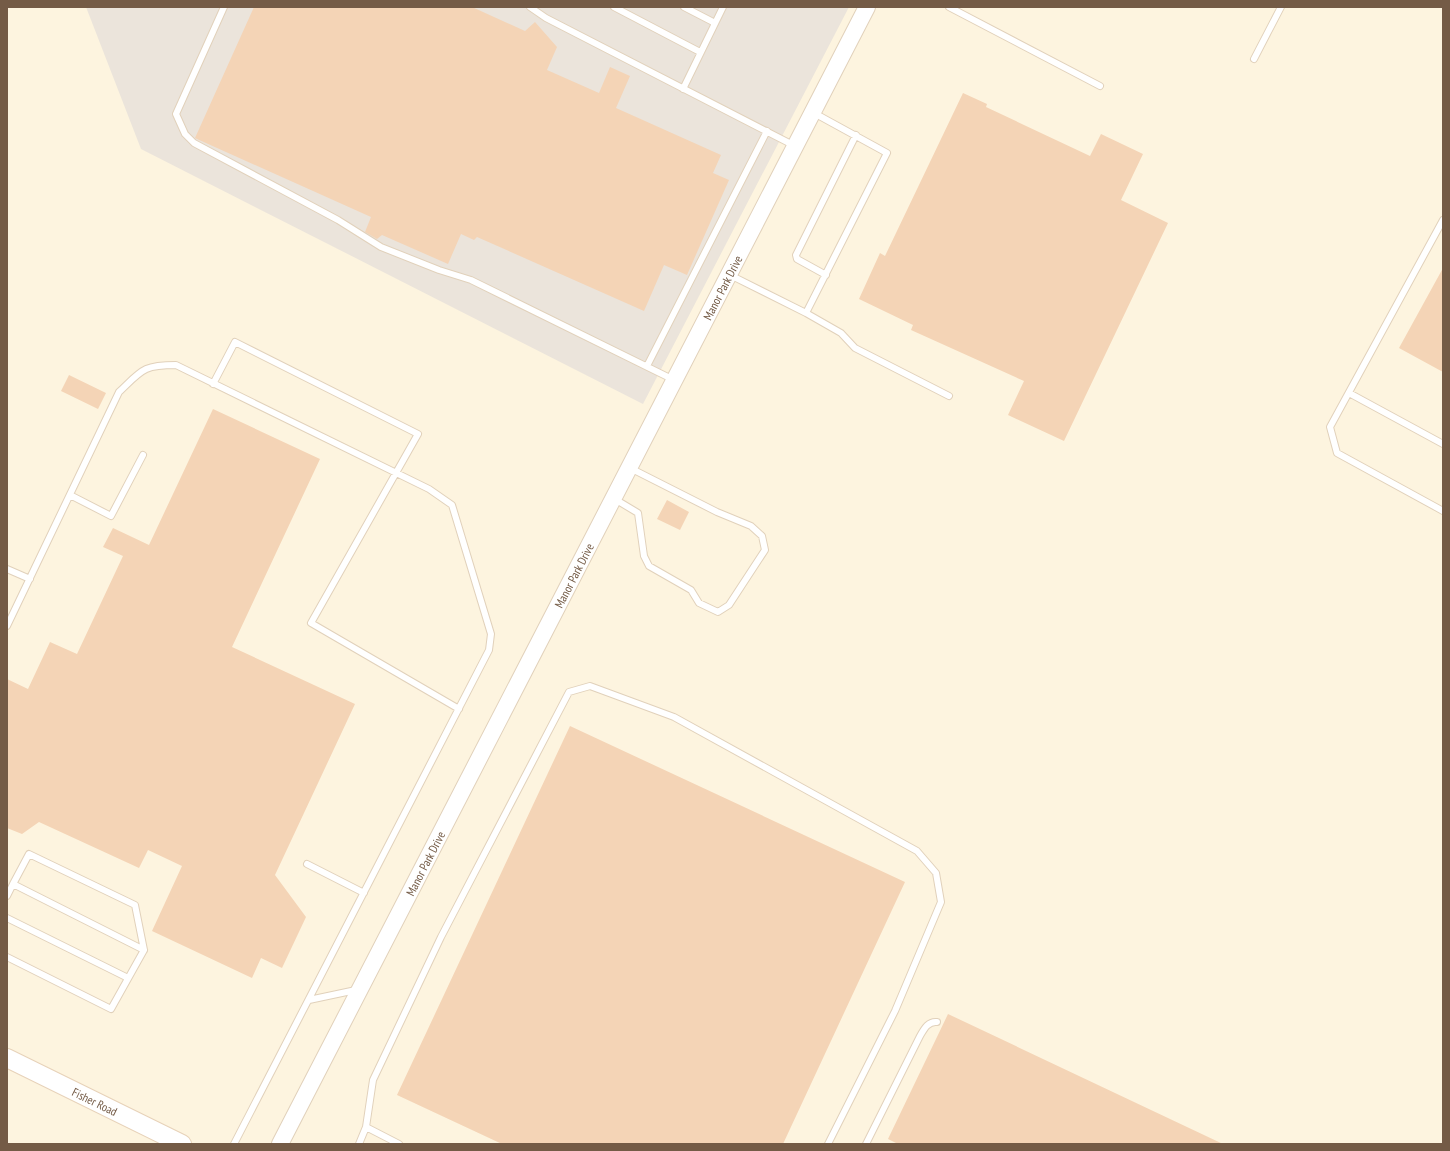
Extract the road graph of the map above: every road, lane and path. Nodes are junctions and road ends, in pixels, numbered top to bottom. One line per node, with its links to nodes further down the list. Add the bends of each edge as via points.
1 (224, 7): 22 (lane, via 176,114 185,134 194,143 338,220 381,247 471,280)
2 (530, 7): 13 (lane, via 546,18)
3 (614, 7): 10 (lane)
4 (684, 7): 9 (lane)
5 (723, 7): 9 (lane)
6 (866, 7): 14 (street, Manor Park Drive)
7 (950, 7): 12 (lane)
8 (1281, 7): 11 (lane)
9 (715, 23): 10 (lane)
10 (700, 52): 13 (lane)
11 (1254, 59)
12 (1100, 86)
13 (684, 89): 15 (lane)
14 (812, 112): 16 (lane); 17 (street, Manor Park Drive)
15 (767, 131): 17 (lane); 22 (lane)
16 (856, 135): 20 (lane, via 796,255 797,259); 20 (lane, via 886,151 886,155)
17 (795, 146): 19 (street, Manor Park Drive)
18 (1443, 220): 25 (lane)
19 (729, 274): 21 (lane); 23 (street, Manor Park Drive)
20 (826, 275): 21 (lane)
21 (806, 313): 26 (lane, via 842,332 855,348)
22 (647, 366): 23 (lane)
23 (674, 380): 29 (street, Manor Park Drive)
24 (213, 384): 30 (lane); 30 (lane, via 235,342 418,434); 31 (lane, via 176,365 155,365 142,371 119,392)
25 (1349, 393): 27 (lane); 33 (lane, via 1330,427 1337,453)
26 (949, 396)
27 (1443, 444)
28 (143, 455): 31 (lane, via 111,516)
29 (629, 467): 32 (street, Manor Park Drive); 32 (lane, via 717,512 751,526 762,536 765,550 729,605 718,612 698,603 692,590 649,566 644,556 638,513)
30 (396, 474): 37 (lane, via 429,489 452,505 491,634 489,650); 37 (lane, via 311,623)
31 (70, 495): 35 (lane)
32 (613, 498): 46 (street, Manor Park Drive)
33 (1443, 511)
34 (7, 569): 35 (lane)
35 (30, 579): 36 (lane)
36 (7, 626)
37 (459, 709): 40 (lane)
38 (307, 864): 40 (lane)
39 (13, 884): 41 (lane); 43 (lane); 43 (lane, via 29,854 135,905)
40 (364, 893): 47 (lane)
41 (7, 896)
42 (7, 918): 45 (lane)
43 (144, 950): 45 (lane)
44 (7, 957): 45 (lane, via 111,1009)
45 (128, 978)
46 (359, 990): 47 (lane); 53 (street, Manor Park Drive)
47 (309, 1000): 52 (lane)
48 (937, 1022): 57 (lane, via 929,1024 920,1036)
49 (7, 1058): 51 (main road, Fisher Road)
50 (366, 1127): 54 (lane); 55 (lane); 56 (lane, via 373,1080 441,937 569,692 590,686 674,717 917,851 936,873 941,902 933,924 895,1011)
51 (182, 1144)
52 (234, 1144)
53 (280, 1144)
54 (359, 1144)
55 (399, 1144)
56 (828, 1144)
57 (866, 1144)

